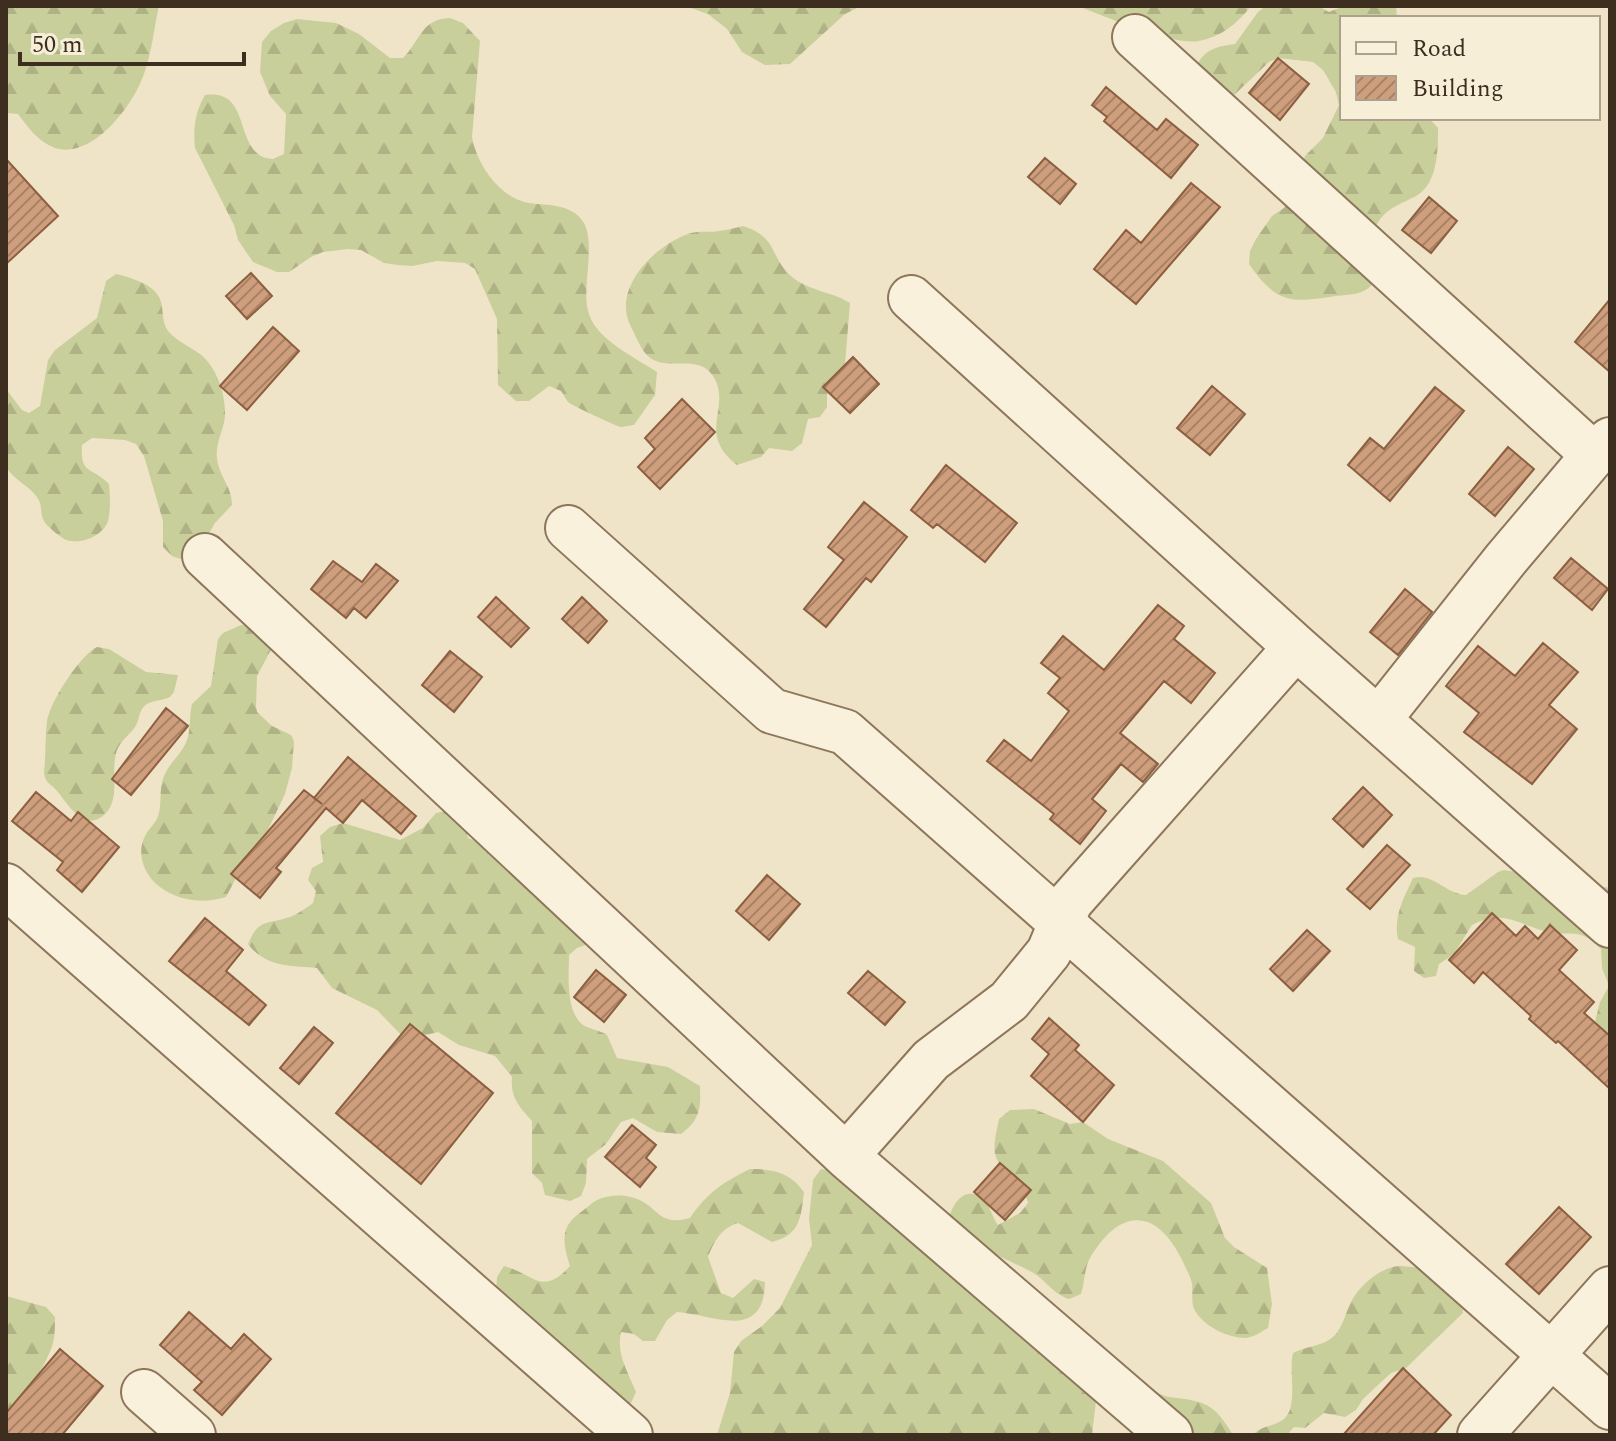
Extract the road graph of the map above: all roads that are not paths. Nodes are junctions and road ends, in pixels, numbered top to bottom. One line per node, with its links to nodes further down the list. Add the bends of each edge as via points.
1 (1135, 37): 3 (street)
2 (911, 298): 6 (street)
3 (1602, 447): 7 (street)
4 (568, 528): 10 (street, via 772,711 845,732)
5 (205, 556): 11 (street)
6 (1296, 647): 7 (street); 10 (street, via 1070,902)
7 (1379, 719): 9 (street)
8 (6, 886): 17 (street)
9 (1610, 925)
10 (1061, 926): 11 (street, via 1049,952 1009,1001 931,1060); 13 (street)
11 (846, 1156): 18 (street)
12 (1610, 1289): 13 (street)
13 (1551, 1356): 15 (street); 19 (street)
14 (144, 1392): 16 (street)
15 (1610, 1407)
16 (193, 1435)
17 (630, 1435)
18 (1170, 1435)
19 (1480, 1435)

